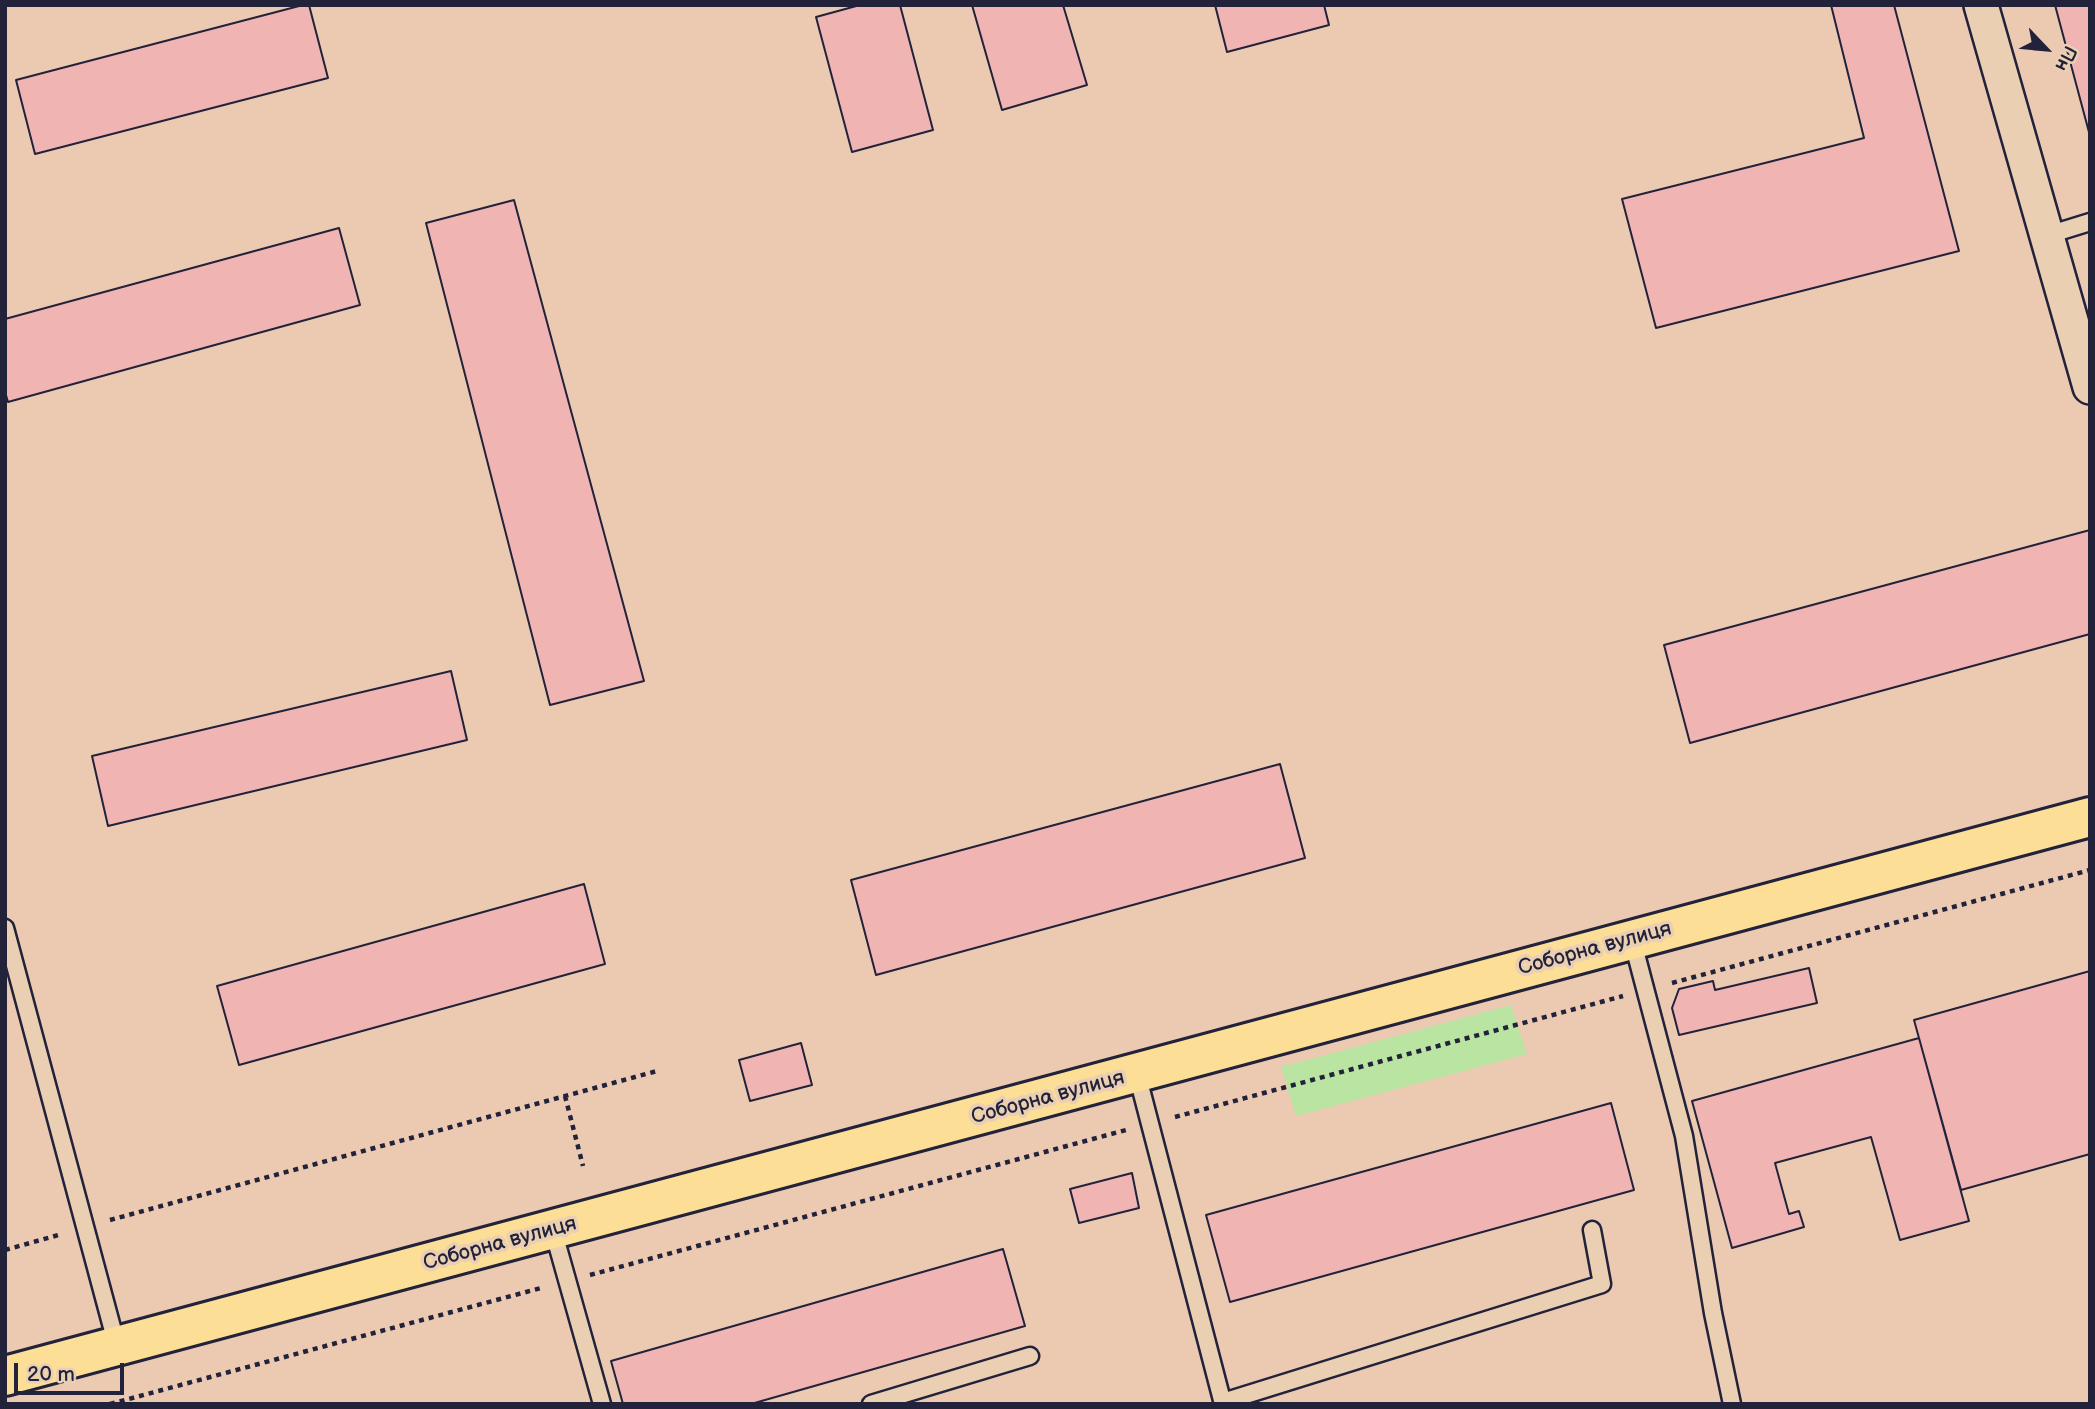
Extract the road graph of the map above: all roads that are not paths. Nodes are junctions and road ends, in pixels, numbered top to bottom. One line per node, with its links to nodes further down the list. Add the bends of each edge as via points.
1 (1981, 5): 3 (street)
2 (2090, 222): 3 (lane)
3 (2048, 235): 4 (street)
4 (2090, 387)
5 (2090, 817): 7 (main road, Соборна вулиця)
6 (5, 928): 11 (lane)
7 (1632, 939): 8 (main road, Соборна вулиця); 17 (lane, via 1684,1136)
8 (1137, 1074): 9 (main road, Соборна вулиця); 14 (lane)
9 (553, 1230): 11 (main road, Соборна вулиця); 15 (lane)
10 (1592, 1230): 14 (lane, via 1602,1284)
11 (117, 1346): 13 (main road, Соборна вулиця)
12 (1030, 1356): 16 (lane)
13 (5, 1376)
14 (1223, 1403)
15 (602, 1404)
16 (872, 1404)
17 (1732, 1404)

